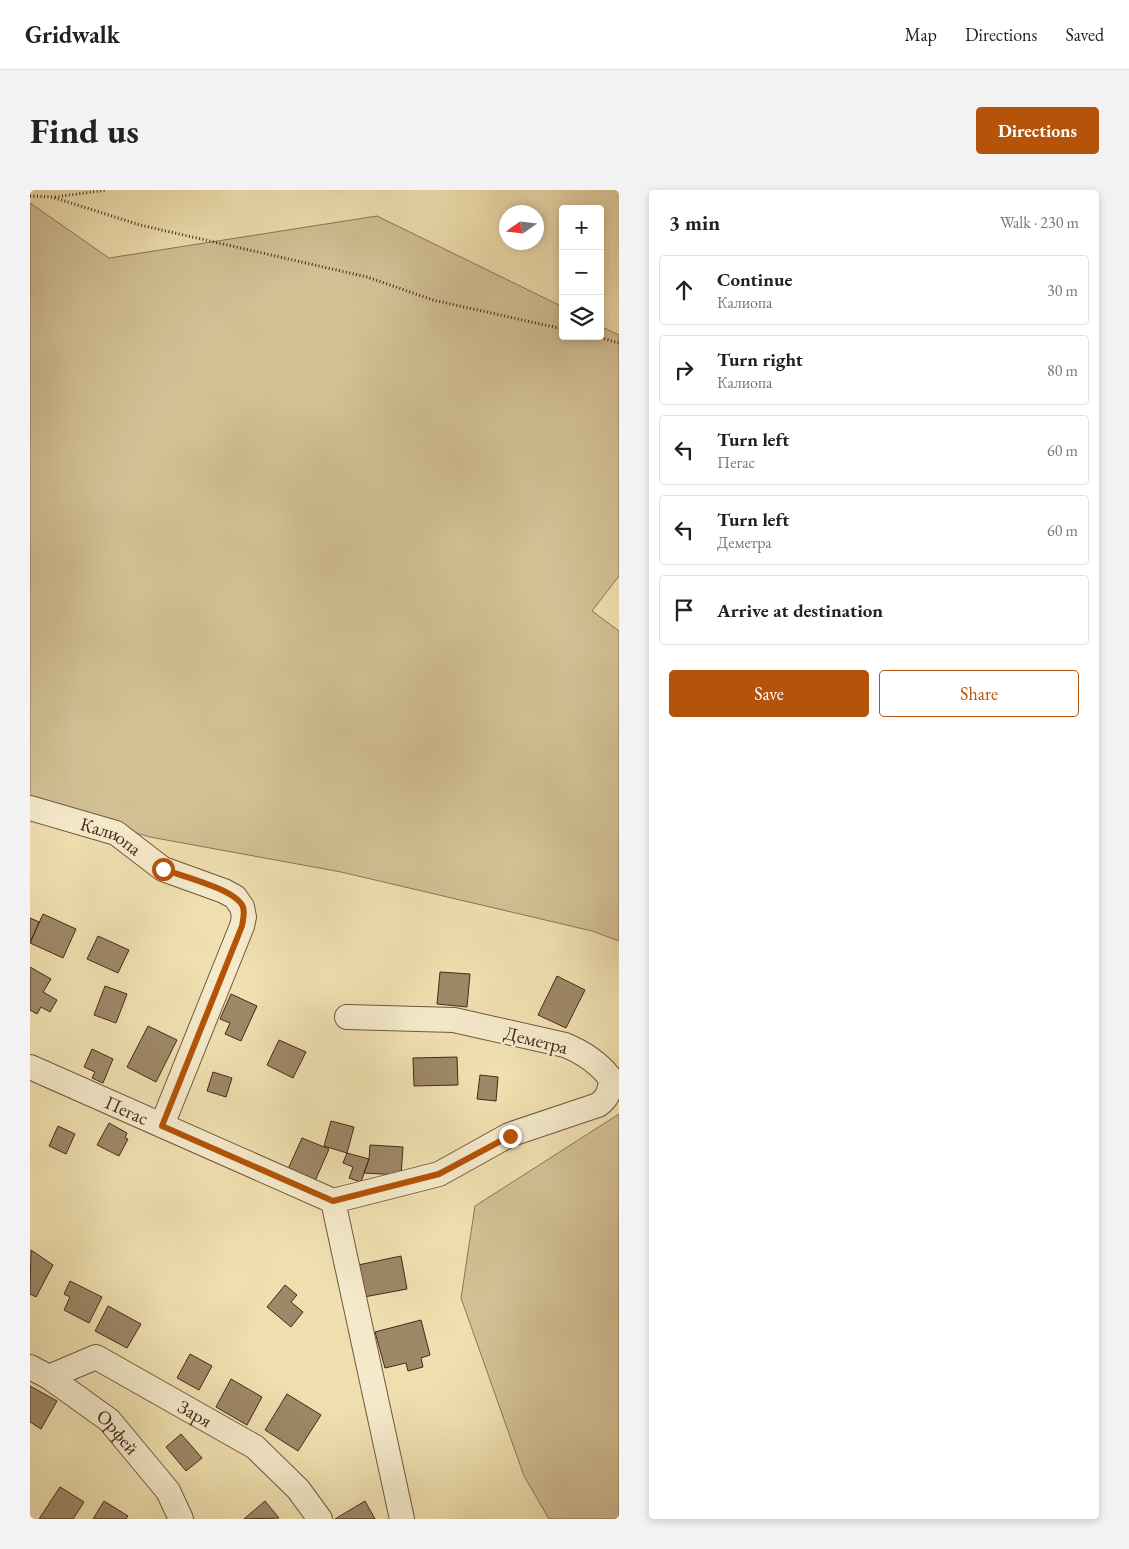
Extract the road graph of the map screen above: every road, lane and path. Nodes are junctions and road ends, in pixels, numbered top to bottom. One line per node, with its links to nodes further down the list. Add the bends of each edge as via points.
1 (106, 190): 3 (path)
2 (30, 196): 3 (path)
3 (52, 197): 4 (path, via 140,225 367,277 433,300)
4 (559, 327)
5 (604, 339): 6 (path)
6 (619, 343)
7 (30, 808): 10 (street, Калиопа, via 116,833 163,869 224,891 242,906 242,926)
8 (347, 1018): 11 (street, Деметра, via 454,1020 565,1045 605,1070 611,1079 611,1089 598,1105 510,1136 439,1174)
9 (30, 1067): 10 (street, Пегас)
10 (162, 1126): 11 (street, Пегас)
11 (333, 1201): 15 (street)
12 (39, 1372): 13 (street, Орфей, via 109,1420 168,1491); 14 (street, Заря, via 96,1357 255,1447 298,1489)
13 (182, 1519)
14 (320, 1519)
15 (402, 1519)

